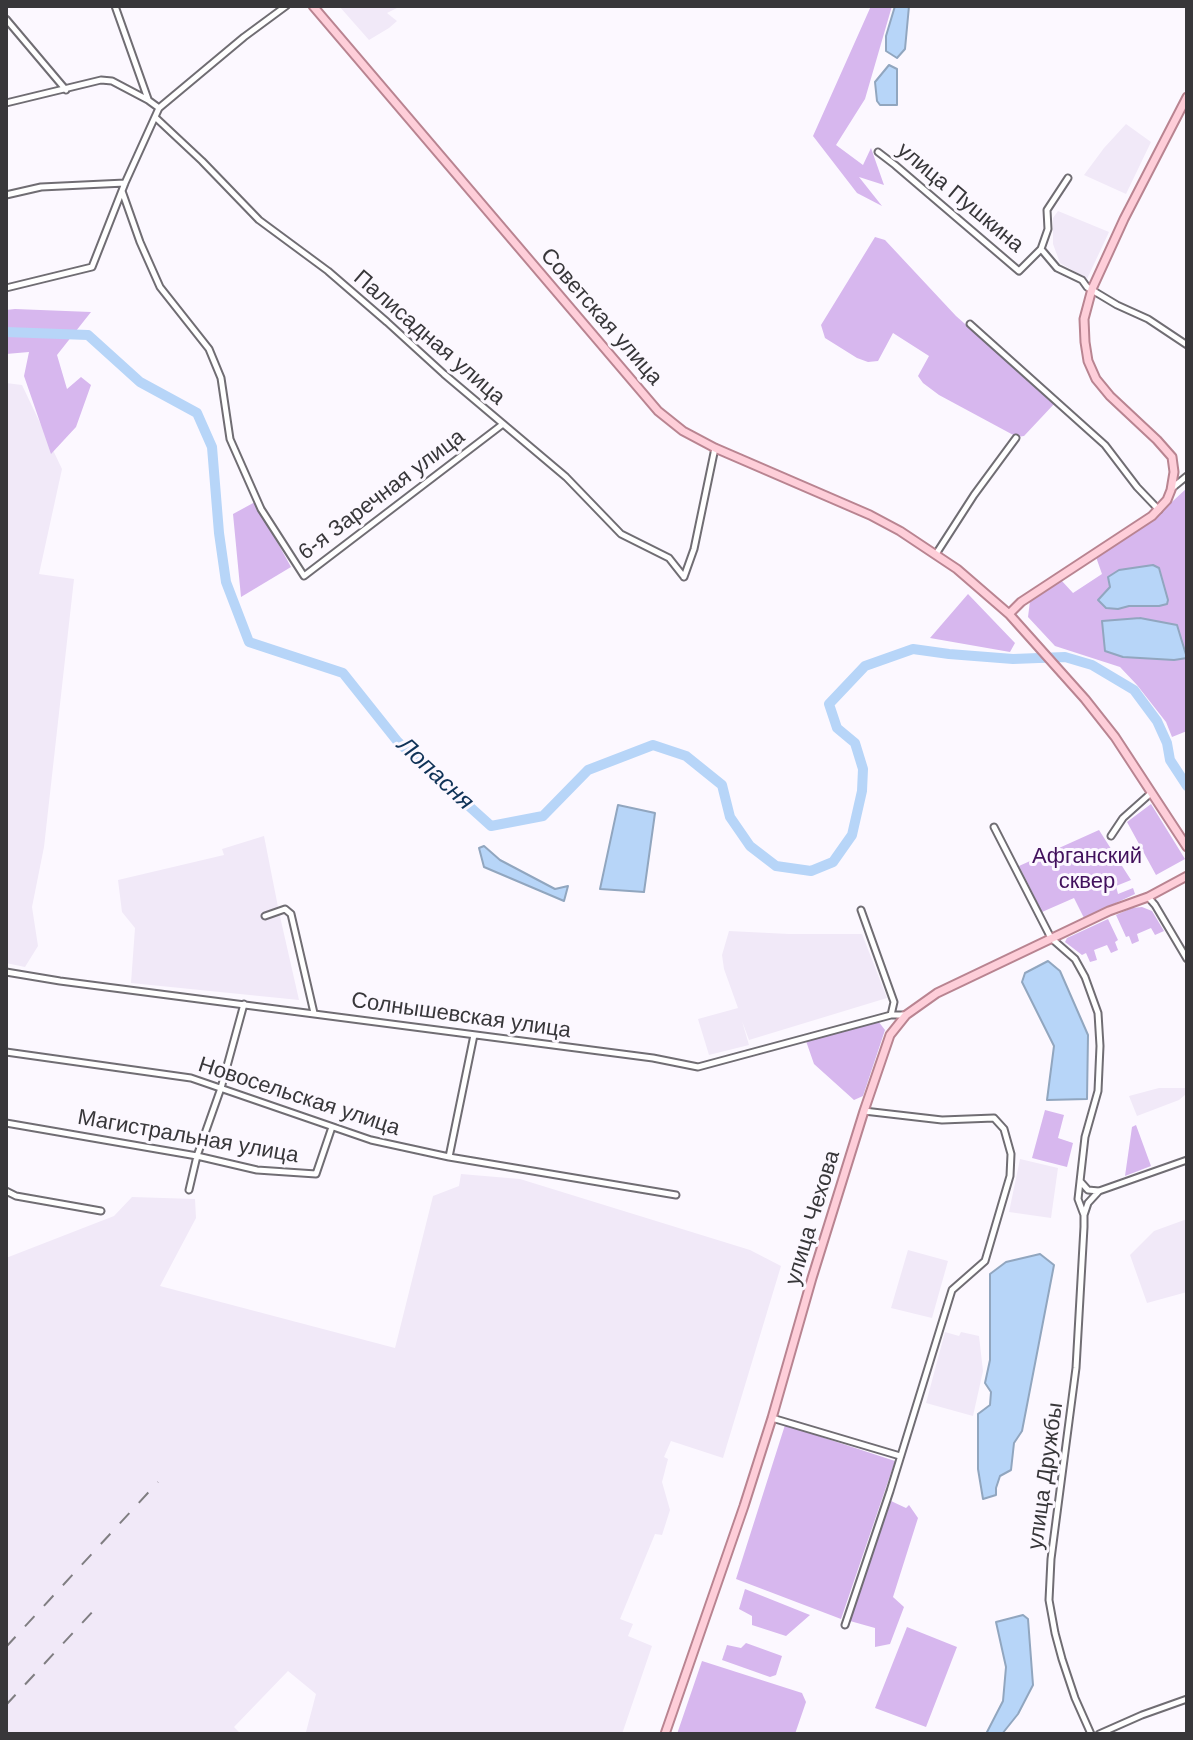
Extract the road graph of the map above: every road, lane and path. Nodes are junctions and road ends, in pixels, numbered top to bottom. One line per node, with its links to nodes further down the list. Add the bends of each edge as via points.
1 (115, 6): 7 (street)
2 (286, 6): 9 (street)
3 (313, 6): 23 (main road, Советская улица, via 658,411)
4 (6, 19): 5 (street)
5 (66, 90): 7 (street, via 112,81); 8 (street)
6 (1187, 97): 18 (main road)
7 (148, 100): 9 (street)
8 (6, 103)
9 (159, 108): 10 (street)
10 (155, 117): 13 (street); 21 (street, Палисадная улица, via 259,220 328,271)
11 (878, 152): 16 (street, улица Пушкина, via 1019,271)
12 (1068, 178): 16 (street, via 1047,210)
13 (125, 183): 14 (street); 15 (street, via 41,187)
14 (122, 191): 17 (street, via 92,267); 21 (street, 6-я Заречная улица, via 160,287 209,349 221,378 230,439 261,509 304,576)
15 (6, 195)
16 (1041, 249): 18 (street, улица Пушкина, via 1057,268)
17 (6, 288)
18 (1092, 289): 20 (street, улица Пушкина); 25 (main road, via 1084,319 1088,361 1110,396 1172,457)
19 (970, 324): 26 (street, via 1105,445)
20 (1187, 345)
21 (503, 424): 23 (street, Палисадная улица, via 566,477 621,534 669,558 684,577)
22 (1016, 438): 27 (street)
23 (715, 448): 27 (main road, Советская улица, via 870,515)
24 (1187, 476): 25 (street)
25 (1171, 490): 26 (main road)
26 (1159, 510): 28 (main road)
27 (936, 554): 28 (main road, Советская улица)
28 (1009, 614): 29 (main road, Советская улица, via 1085,699)
29 (1152, 792): 31 (street); 32 (main road, Советская улица)
30 (994, 827): 37 (street, улица Дружбы)
31 (1111, 836)
32 (1187, 847)
33 (1187, 876): 34 (main road, улица Чехова)
34 (1148, 897): 37 (main road, улица Чехова); 38 (street)
35 (861, 910): 42 (street, via 894,1002)
36 (265, 916): 41 (street, via 285,909 291,914)
37 (1051, 938): 43 (main road, улица Чехова, via 937,993); 53 (street, улица Дружбы, via 1075,959 1098,1013 1098,1091)
38 (1187, 959)
39 (6, 972): 40 (street, Солнышевская улица)
40 (244, 1004): 41 (street, Солнышевская улица); 46 (street)
41 (314, 1013): 44 (street, Солнышевская улица)
42 (891, 1015): 43 (street, Солнышевская улица); 44 (street, Солнышевская улица, via 698,1067)
43 (906, 1015): 47 (main road, улица Чехова, via 890,1035)
44 (474, 1035): 51 (street)
45 (6, 1052): 46 (street, Новосельская улица, via 191,1078)
46 (221, 1088): 49 (street, Новосельская улица); 50 (street)
47 (864, 1111): 60 (main road, улица Чехова); 61 (street, via 942,1120 994,1118 1004,1129 1011,1154 1010,1176 985,1261 952,1290)
48 (6, 1123): 50 (street, Магистральная улица)
49 (332, 1127): 50 (street, Магистральная улица, via 316,1174 257,1170); 51 (street, Новосельская улица)
50 (197, 1156): 54 (street)
51 (449, 1157): 57 (street, Новосельская улица)
52 (1187, 1160): 56 (street)
53 (1080, 1180): 56 (street, via 1088,1190); 59 (street, улица Дружбы, via 1078,1199)
54 (189, 1190)
55 (6, 1191): 58 (street)
56 (1099, 1191): 59 (street, улица Дружбы)
57 (676, 1195)
58 (101, 1211)
59 (1084, 1215): 65 (street, улица Дружбы, via 1076,1368 1049,1600 1062,1659)
60 (772, 1418): 61 (street); 64 (main road, улица Чехова)
61 (900, 1456): 62 (street)
62 (845, 1625)
63 (1187, 1699): 66 (street)
64 (665, 1734)
65 (1091, 1734)
66 (1099, 1734)

